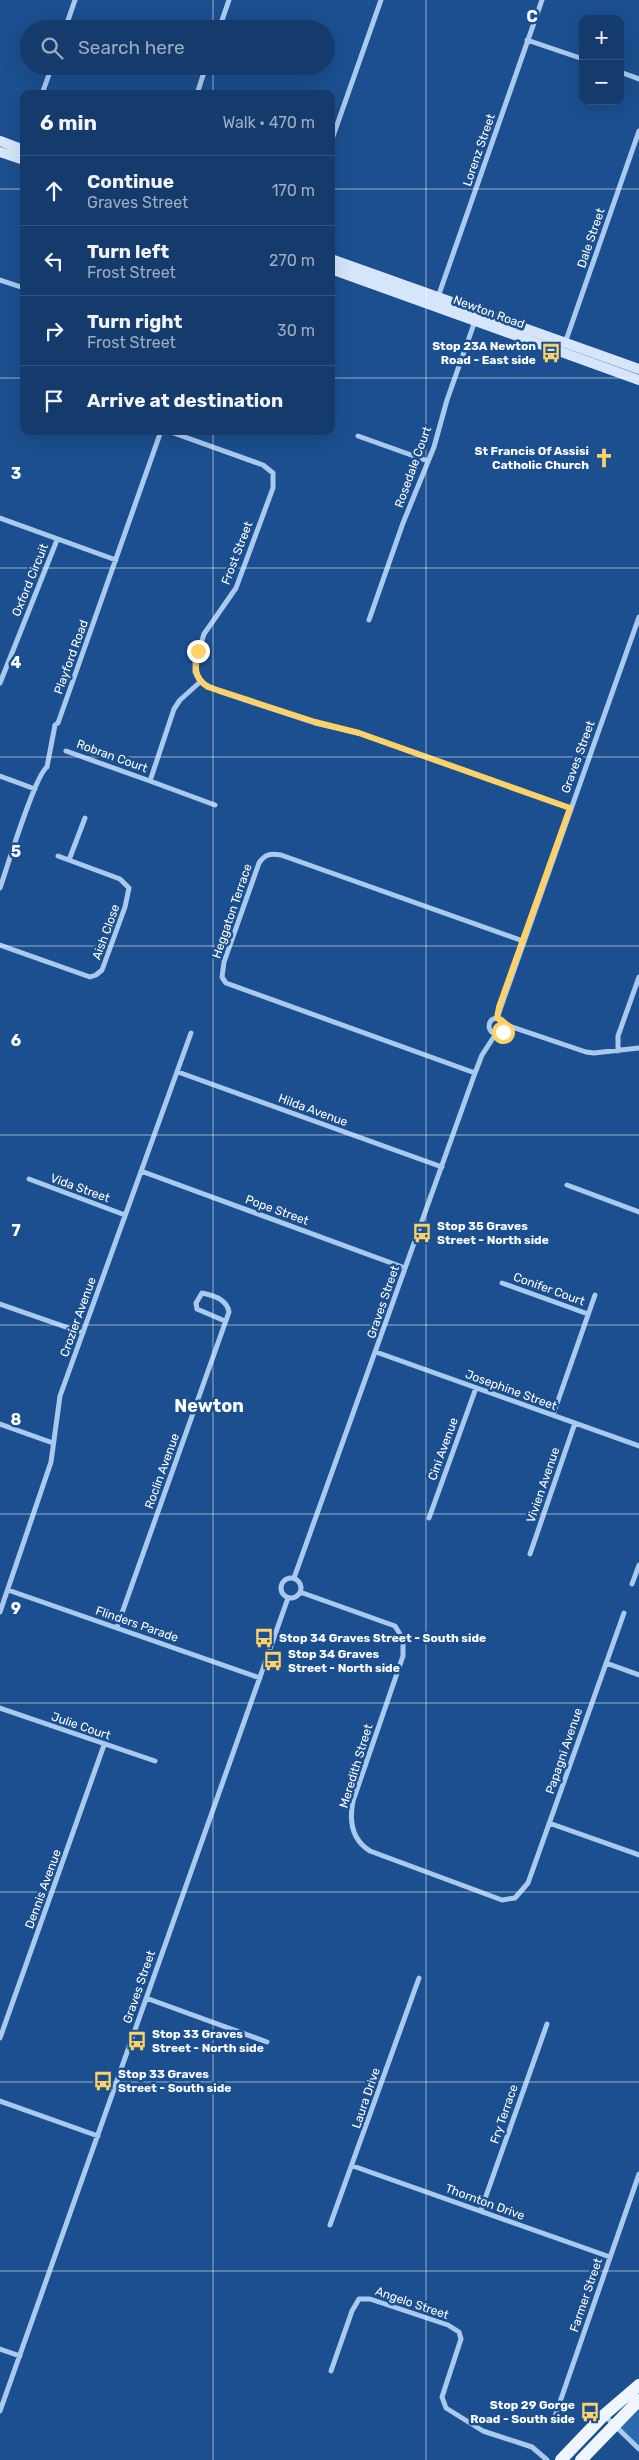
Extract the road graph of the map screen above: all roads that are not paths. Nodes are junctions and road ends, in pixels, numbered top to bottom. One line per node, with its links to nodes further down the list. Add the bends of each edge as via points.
1 (75, 0): 5 (street)
2 (229, 0): 6 (street)
3 (381, 0): 15 (street)
4 (542, 0): 7 (street, Lorenz Street)
5 (68, 20)
6 (222, 20)
7 (527, 40): 8 (street); 25 (street, Lorenz Street)
8 (579, 58)
9 (624, 73): 12 (street)
10 (49, 75): 13 (street)
11 (203, 75): 14 (street)
12 (639, 79)
13 (43, 90)
14 (198, 90)
15 (335, 131)
16 (639, 131): 27 (street, Dale Street)
17 (0, 141): 18 (main road)
18 (20, 151)
19 (0, 152): 20 (main road)
20 (20, 153)
21 (335, 261): 25 (main road, Newton Road)
22 (335, 270): 25 (main road, Newton Road)
23 (0, 280): 24 (street)
24 (20, 287)
25 (437, 301): 26 (main road, Newton Road); 27 (main road, Newton Road)
26 (475, 320): 27 (main road, Newton Road); 33 (street, Rosedale Court)
27 (563, 347): 28 (main road, Newton Road); 29 (main road, Newton Road)
28 (639, 369)
29 (639, 380)
30 (160, 435): 36 (street, Playford Road)
31 (179, 435): 39 (street, Frost Street, via 263,465 273,473 273,488 236,588 204,634 195,672)
32 (358, 436): 33 (street)
33 (428, 461): 38 (street, Rosedale Court)
34 (0, 518): 35 (street, Oxford Circuit)
35 (57, 540): 36 (street, Oxford Circuit); 40 (street, Oxford Circuit)
36 (116, 560): 44 (street, Playford Road, via 55,725 47,767)
37 (639, 617): 46 (street, Graves Street)
38 (368, 620)
39 (200, 682): 43 (street, Robran Court, via 174,709); 46 (street, via 221,692 359,733)
40 (0, 683)
41 (66, 751): 43 (street, Robran Court)
42 (0, 776): 44 (street)
43 (150, 781): 45 (street, Robran Court)
44 (35, 789): 50 (street, Playford Road)
45 (215, 805)
46 (570, 808): 51 (street, Graves Street)
47 (85, 818): 49 (street)
48 (58, 856): 49 (street, Aish Close)
49 (69, 860): 52 (street, Aish Close, via 120,879 129,888 102,970 90,977)
50 (0, 888)
51 (523, 941): 54 (street, Graves Street); 61 (street, Heggaton Terrace, via 281,855 264,856 259,863 224,962 222,977 226,982)
52 (0, 945)
53 (639, 977): 59 (street, via 618,1036)
54 (497, 1018): 55 (street, via 504,1020); 57 (street, via 491,1020 489,1026)
55 (506, 1025): 57 (street, via 503,1032); 59 (street, via 586,1052)
56 (191, 1033): 60 (street, Crozier Avenue)
57 (495, 1034): 61 (street, Graves Street)
58 (639, 1048): 59 (street)
59 (618, 1050)
60 (178, 1072): 62 (street, Hilda Avenue); 63 (street, Crozier Avenue)
61 (475, 1073): 62 (street, Graves Street)
62 (442, 1167): 68 (street, Graves Street)
63 (141, 1171): 67 (street, Crozier Avenue); 68 (street, Pope Street)
64 (29, 1179): 67 (street, Vida Street)
65 (567, 1185): 66 (street)
66 (639, 1212)
67 (125, 1215): 74 (street, Crozier Avenue)
68 (405, 1268): 75 (street, Graves Street)
69 (502, 1283): 72 (street, Conifer Court)
70 (595, 1296): 72 (street, Conifer Court)
71 (0, 1304): 74 (street)
72 (588, 1314): 77 (street, Conifer Court)
73 (225, 1321): 73 (street, via 228,1306 216,1297 202,1293 196,1303 197,1309); 92 (street, Roclin Avenue)
74 (82, 1333): 80 (street, Crozier Avenue, via 60,1396)
75 (376, 1352): 76 (street, Josephine Street); 85 (street, Graves Street)
76 (476, 1388): 77 (street, Josephine Street); 82 (street, Cini Avenue)
77 (553, 1415): 78 (street, Josephine Street)
78 (575, 1423): 81 (street, Josephine Street); 83 (street, Vivien Avenue)
79 (0, 1424): 80 (street)
80 (53, 1443): 87 (street, Crozier Avenue, via 51,1462)
81 (639, 1446)
82 (429, 1518)
83 (530, 1554)
84 (639, 1565): 86 (street)
85 (294, 1578): 88 (street, via 301,1585); 89 (street, via 284,1580 281,1586 282,1593)
86 (632, 1584)
87 (8, 1590): 90 (street, Crozier Avenue); 92 (street, Flinders Parade)
88 (300, 1592): 89 (street, via 296,1597); 101 (street, Meredith Street, via 395,1626 403,1639 403,1656 353,1801 351,1820 356,1838 370,1851 492,1897 508,1900)
89 (288, 1598): 95 (street, Graves Street)
90 (0, 1612)
91 (624, 1613): 93 (street, Papagni Avenue)
92 (117, 1627): 95 (street, Flinders Parade)
93 (606, 1663): 94 (street); 99 (street, Papagni Avenue)
94 (639, 1675)
95 (260, 1678): 103 (street, Graves Street)
96 (0, 1708): 97 (street, Julie Court)
97 (104, 1746): 98 (street, Julie Court); 105 (street, Dennis Avenue)
98 (155, 1761)
99 (550, 1823): 100 (street); 101 (street, Papagni Avenue, via 528,1883)
100 (639, 1855)
101 (520, 1894)
102 (419, 1978): 109 (street, Laura Drive)
103 (146, 1998): 106 (street); 108 (street, Graves Street)
104 (547, 2024): 111 (street, Fry Terrace)
105 (0, 2038)
106 (267, 2042)
107 (0, 2101): 108 (street)
108 (98, 2136): 115 (street, Graves Street)
109 (353, 2166): 111 (street, Thornton Drive); 112 (street, Laura Drive)
110 (639, 2174): 113 (street, Farmer Street)
111 (481, 2210): 113 (street, Thornton Drive)
112 (330, 2225)
113 (610, 2257): 121 (street, Farmer Street)
114 (0, 2349): 115 (street)
115 (20, 2356): 119 (street, Graves Street)
116 (331, 2371): 124 (street, Angelo Street, via 359,2299 370,2299 448,2325 459,2332 461,2339 442,2397 446,2408 483,2431 532,2448)
117 (639, 2385): 120 (main road)
118 (639, 2400): 122 (main road)
119 (0, 2411)
120 (604, 2415): 122 (street); 125 (main road)
121 (553, 2422)
122 (614, 2424): 123 (street); 126 (main road)
123 (639, 2450)
124 (548, 2460)
125 (561, 2460)
126 (581, 2460)

